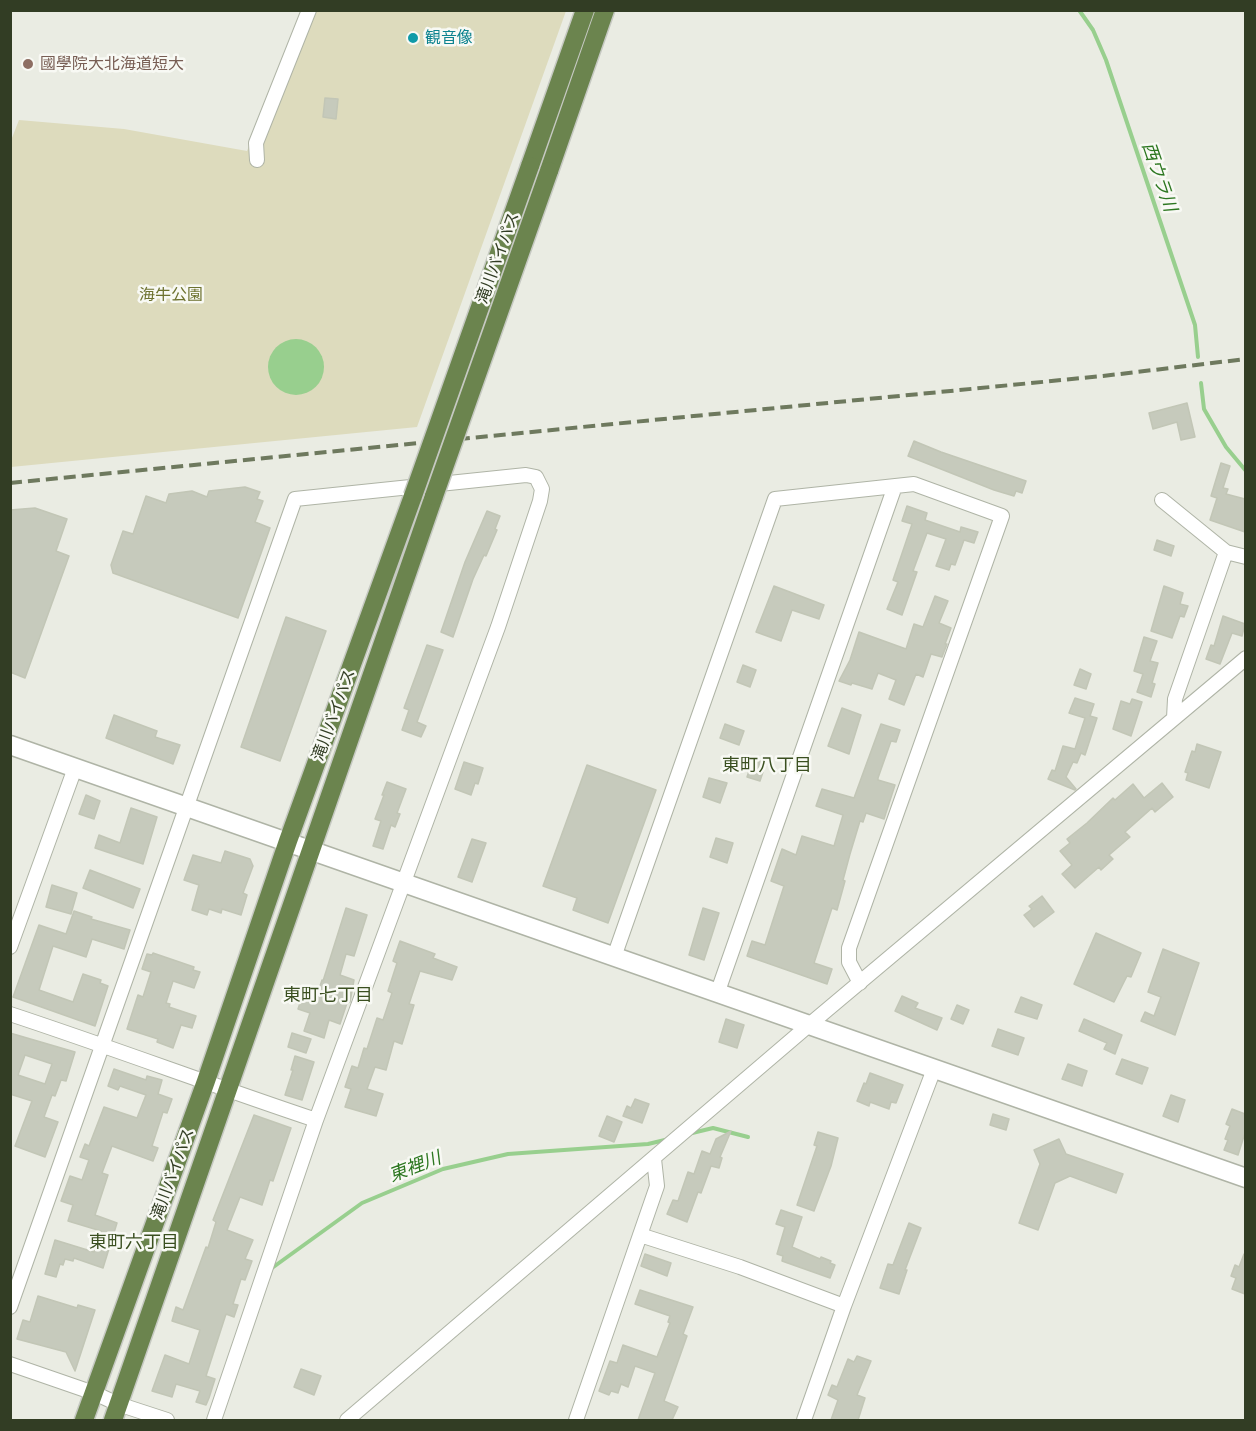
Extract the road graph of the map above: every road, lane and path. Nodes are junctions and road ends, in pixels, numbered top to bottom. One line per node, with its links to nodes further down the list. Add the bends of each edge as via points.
1 (309, 10): 4 (street, via 256,143)
2 (585, 10): 14 (highway, 滝川バイパス, bridge)
3 (605, 10): 15 (highway, 滝川バイパス, bridge)
4 (257, 160)
5 (895, 486): 18 (street, via 775,499); 19 (street, via 914,484 1002,516 849,948 849,962); 20 (street)
6 (1162, 500): 7 (street)
7 (1226, 552): 8 (street); 10 (street, via 1174,699)
8 (1245, 557)
9 (1245, 658): 10 (street)
10 (1174, 718): 19 (street)
11 (10, 745): 12 (street)
12 (75, 768): 13 (street); 17 (street)
13 (186, 805): 14 (street); 16 (street, via 295,500 536,477 543,489 540,501); 23 (street)
14 (288, 841): 15 (street); 25 (highway, 滝川バイパス)
15 (313, 849): 16 (street); 26 (highway, 滝川バイパス)
16 (405, 882): 18 (street); 27 (street)
17 (10, 947)
18 (614, 957): 20 (street)
19 (860, 983): 22 (street)
20 (717, 994): 22 (street)
21 (10, 1014): 23 (street)
22 (809, 1025): 24 (street); 28 (street)
23 (103, 1045): 25 (street); 32 (street)
24 (934, 1070): 29 (street); 31 (street)
25 (206, 1081): 26 (street); 34 (highway, 滝川バイパス)
26 (228, 1091): 27 (street); 35 (highway, 滝川バイパス)
27 (316, 1120): 38 (street)
28 (654, 1159): 30 (street, via 657,1186); 39 (street)
29 (1245, 1178)
30 (640, 1235): 31 (street); 40 (street)
31 (844, 1306): 41 (street)
32 (10, 1307)
33 (10, 1364): 34 (street)
34 (94, 1393): 35 (street); 36 (highway, 滝川バイパス)
35 (115, 1412): 37 (street)
36 (84, 1420)
37 (167, 1420)
38 (213, 1420)
39 (347, 1420)
40 (576, 1420)
41 (804, 1420)

